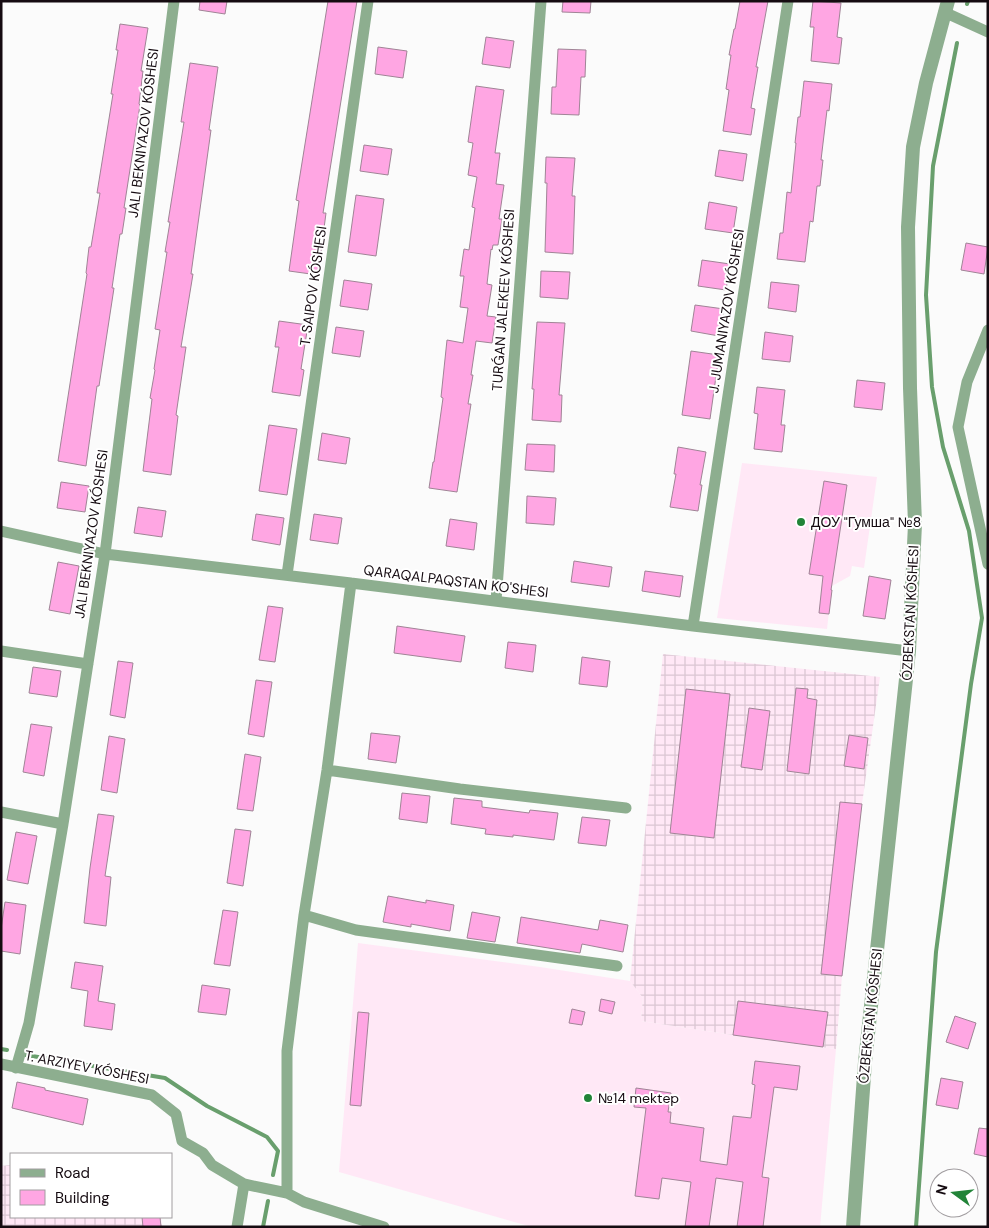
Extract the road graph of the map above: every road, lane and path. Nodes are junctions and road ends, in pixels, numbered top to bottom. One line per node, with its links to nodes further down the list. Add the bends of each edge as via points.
1 (174, 1): 9 (street, JALI BEKNIYAZOV KÓSHESI)
2 (368, 1): 11 (street, T. SAIPOV KÓSHESI)
3 (541, 1): 13 (street, TURǴAN JALEKEEV KÓSHESI)
4 (788, 1): 14 (street, J. JUMANIYAZOV KÓSHESI)
5 (946, 7): 6 (street); 16 (street, ÓZBEKSTAN KÓSHESI, via 926,83 914,147 908,227 915,524)
6 (988, 32)
7 (988, 330): 10 (street, via 967,382 958,427)
8 (1, 532): 9 (street, QARAQALPAQSTAN KO'SHESI)
9 (105, 554): 11 (street, QARAQALPAQSTAN KO'SHESI); 17 (street, JALI BEKNIYAZOV KÓSHESI)
10 (988, 564)
11 (287, 575): 12 (street, QARAQALPAQSTAN KO'SHESI)
12 (351, 583): 13 (street, QARAQALPAQSTAN KO'SHESI); 18 (street)
13 (496, 601): 14 (street, QARAQALPAQSTAN KO'SHESI)
14 (693, 626): 16 (street, QARAQALPAQSTAN KO'SHESI)
15 (1, 651): 17 (street)
16 (909, 651): 30 (street, ÓZBEKSTAN KÓSHESI, via 864,1062)
17 (88, 664): 21 (street, JALI BEKNIYAZOV KÓSHESI)
18 (327, 770): 19 (street); 22 (street)
19 (626, 808)
20 (1, 812): 21 (street)
21 (63, 824): 25 (street, JALI BEKNIYAZOV KÓSHESI, via 29,1023)
22 (304, 915): 23 (street, via 356,930); 27 (street, via 287,1050)
23 (617, 966)
24 (1, 1064): 25 (street, T. ARZIYEV KÓSHESI)
25 (16, 1068): 26 (street, T. ARZIYEV KÓSHESI, via 152,1095 176,1114 182,1141 203,1153 212,1165)
26 (244, 1184): 27 (street, T. ARZIYEV KÓSHESI); 28 (street)
27 (286, 1193): 29 (street, T. ARZIYEV KÓSHESI, via 304,1202)
28 (237, 1227)
29 (384, 1227)
30 (853, 1227)

